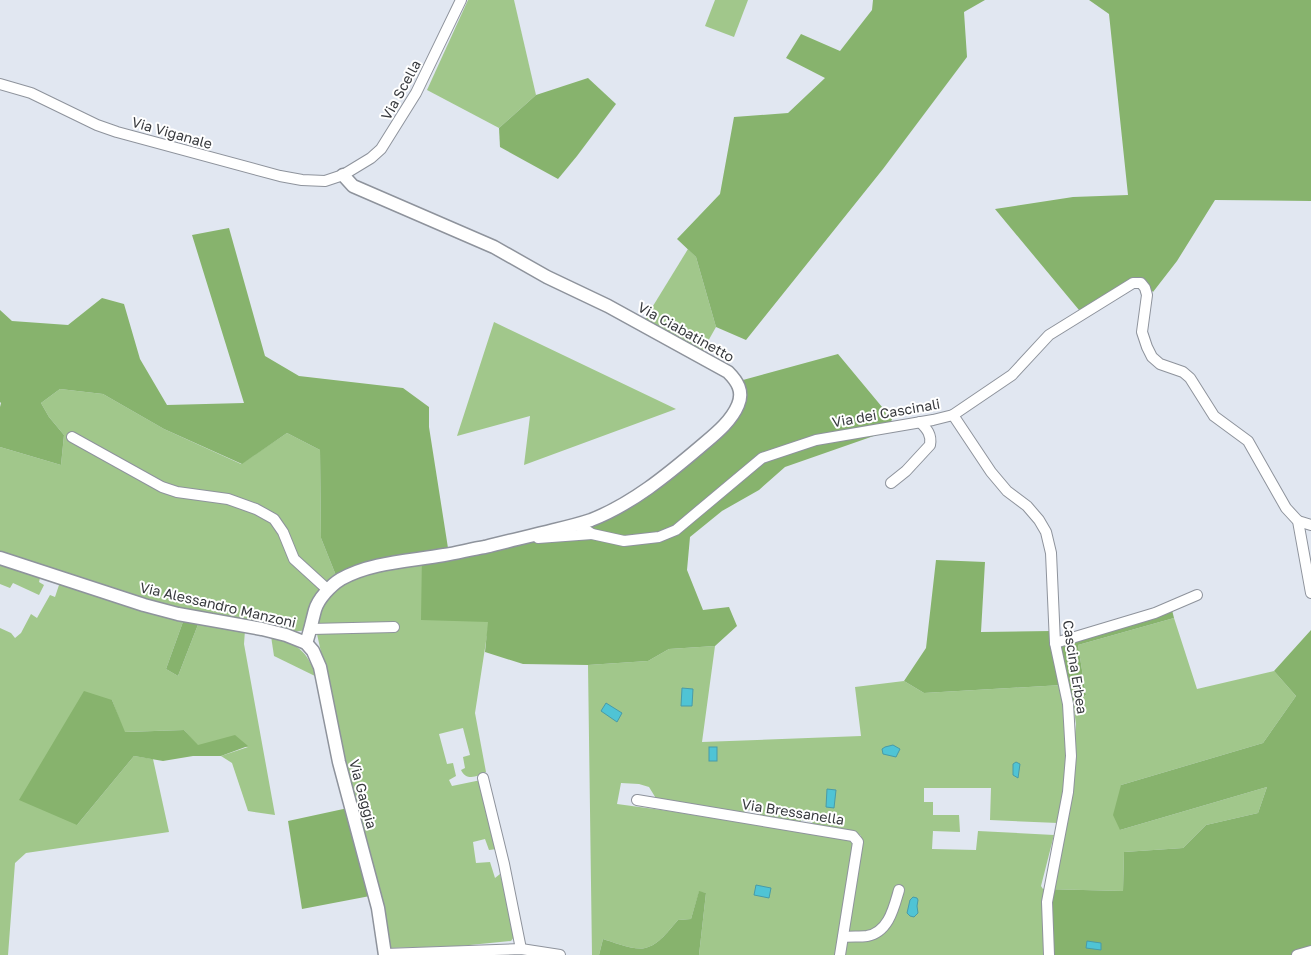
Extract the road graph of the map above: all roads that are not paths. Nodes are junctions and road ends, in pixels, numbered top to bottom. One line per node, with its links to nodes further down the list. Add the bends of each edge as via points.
1 (461, 0): 3 (street, Via Scella, via 420,86 391,135 371,158)
2 (0, 84): 3 (street, Via Viganale, via 31,93 97,125 253,170 302,180 325,181)
3 (343, 175): 9 (street, Via Ciabatinetto, via 353,186 494,247 608,306 736,379 740,388 738,405 715,434 641,494 615,509)
4 (953, 415): 5 (street, Via dei Cascinali); 8 (street, Via dei Cascinali, via 1012,375 1049,335 1133,283 1141,283 1147,295 1142,332 1152,358 1190,378 1214,416 1248,441 1286,508); 20 (street, Cascina Erbea, via 991,472 1008,492 1033,512 1046,532 1052,566)
5 (920, 422): 7 (street, via 930,435 930,445); 11 (street, Via dei Cascinali, via 816,440 762,458 676,530 659,537 624,541)
6 (72, 437): 14 (street, via 162,487 228,498 274,519 294,559)
7 (891, 483)
8 (1298, 521): 10 (street); 15 (street)
9 (577, 524): 11 (street, Via dei Cascinali); 12 (street, Via Ciabatinetto)
10 (1311, 525)
11 (592, 534): 12 (street, Via dei Cascinali)
12 (512, 541): 14 (street, Via Ciabatinetto, via 378,566 340,580)
13 (0, 558): 19 (street, Via Alessandro Manzoni, via 178,614 262,629)
14 (328, 590): 18 (street, Via Alessandro Manzoni, via 315,608)
15 (1311, 593)
16 (1197, 595): 20 (street, via 1154,613)
17 (394, 627): 18 (street)
18 (311, 629): 19 (street, Via Alessandro Manzoni)
19 (306, 643): 28 (street, Via Gaggia, via 320,667 339,762 378,908)
20 (1056, 643): 31 (street, Cascina Erbea, via 1068,704 1071,756 1068,792 1046,902)
21 (483, 778): 25 (street)
22 (637, 800): 24 (street, Via Bressanella, via 853,836 858,842)
23 (899, 890): 24 (street, via 893,913 881,929 869,936)
24 (843, 937): 30 (street, Via Bressanella)
25 (521, 949): 27 (street); 29 (street)
26 (1311, 951): 32 (street)
27 (469, 953): 28 (street)
28 (385, 954)
29 (560, 955)
30 (840, 955)
31 (1049, 955)
32 (1298, 955)

